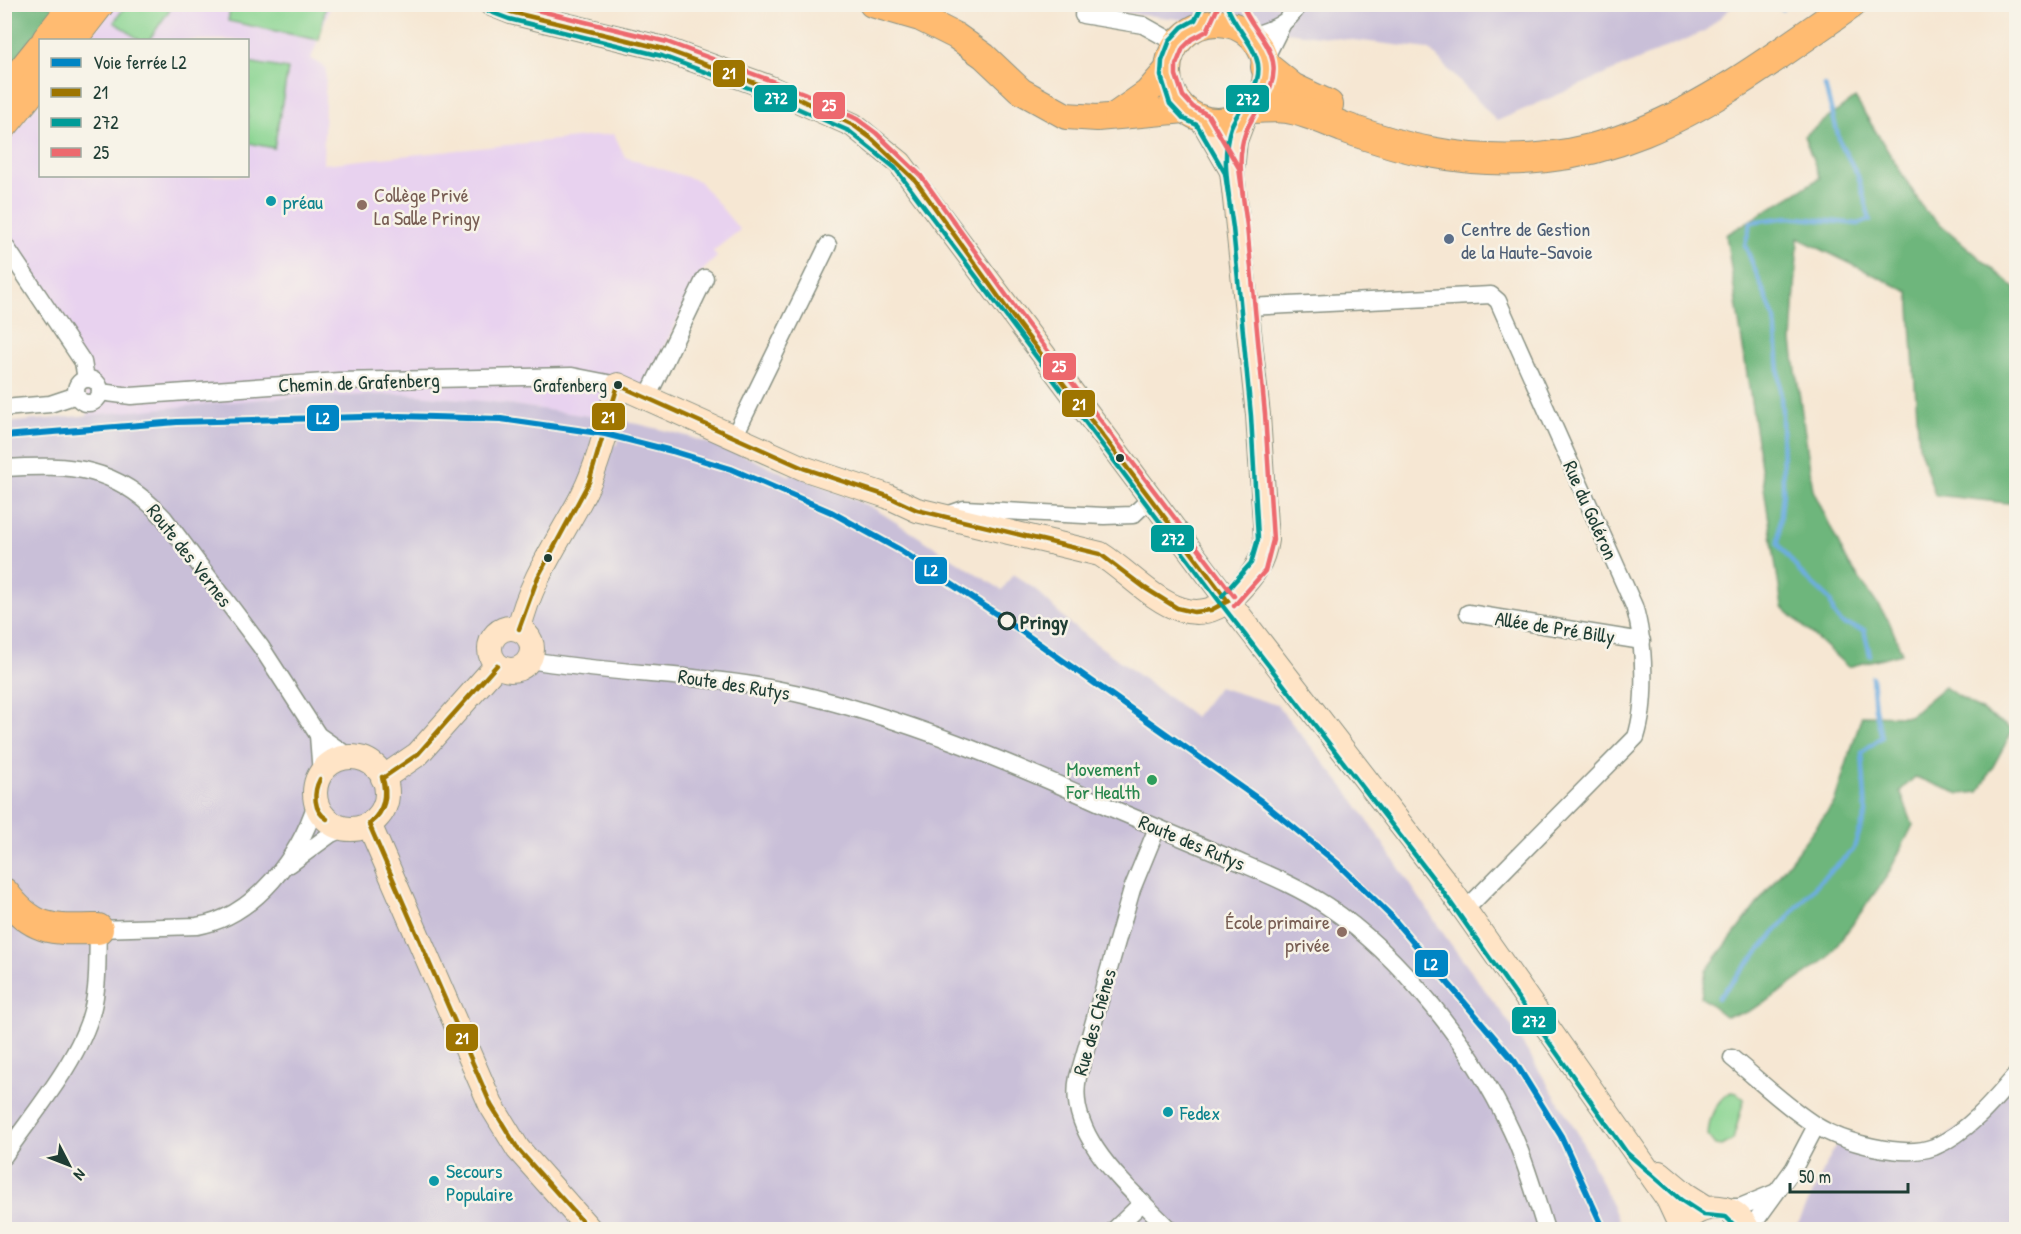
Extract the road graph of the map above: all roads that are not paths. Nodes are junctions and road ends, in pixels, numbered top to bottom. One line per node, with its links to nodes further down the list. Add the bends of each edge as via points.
1 (75, 4): 13 (highway)
2 (99, 4): 14 (highway)
3 (491, 4): 38 (street, via 664,49 801,100 846,121 872,139 915,180)
4 (872, 4): 22 (main road, via 920,18 956,36 1021,91 1056,112 1080,119)
5 (1234, 4): 12 (main road)
6 (1299, 4): 11 (street)
7 (1828, 4): 17 (highway, via 1724,75 1659,112 1593,137 1542,145 1463,144 1401,132 1307,96 1286,84)
8 (1851, 4): 21 (highway, via 1685,114 1634,137 1580,153 1518,160 1452,156 1388,142 1291,108)
9 (1083, 15): 15 (street, via 1143,26)
10 (1206, 15): 12 (main road); 15 (main road)
11 (1283, 23): 12 (street); 17 (street)
12 (1249, 34): 17 (main road)
13 (48, 39)
14 (72, 39)
15 (1177, 44): 18 (main road)
16 (39, 50): 20 (highway)
17 (1266, 63): 21 (main road, via 1262,92)
18 (1168, 69): 22 (main road, via 1147,93); 23 (main road, via 1173,94)
19 (39, 80): 24 (highway)
20 (4, 94)
21 (1248, 110): 23 (main road, via 1225,121); 25 (street, via 1235,141)
22 (1117, 114): 23 (main road)
23 (1194, 115): 25 (street)
24 (4, 124)
25 (1232, 171): 29 (street)
26 (4, 244): 30 (street, via 83,362)
27 (828, 245): 36 (street)
28 (705, 278): 34 (street)
29 (1248, 307): 40 (street, via 1266,540 1255,572); 43 (street, Rue du Goléron, via 1491,295 1498,301 1634,606)
30 (86, 379): 32 (street, via 99,385); 33 (street, via 76,388)
31 (618, 385): 32 (street, Chemin de Grafenberg, via 595,378 560,376 339,381 131,396); 34 (street); 42 (street, via 596,465 525,603)
32 (100, 392): 33 (street, via 90,403)
33 (77, 395): 35 (street, via 50,404)
34 (647, 398): 36 (street)
35 (4, 408)
36 (733, 439): 39 (street)
37 (4, 468): 46 (street, Route des Vernes, via 77,468 107,475 147,500 261,647)
38 (1151, 498): 39 (street, via 1133,515 964,509); 40 (street)
39 (941, 518): 40 (street, via 1100,554 1179,610 1202,612)
40 (1228, 601): 56 (street)
41 (1468, 613): 43 (street, Allée de Pré Billy)
42 (519, 628): 44 (street, via 528,634 532,644); 45 (street, via 505,628 494,637 490,654)
43 (1642, 641): 56 (street, Rue du Goléron, via 1641,722 1636,737)
44 (530, 660): 45 (street, via 522,668 512,670); 53 (street, Route des Rutys, via 584,669 702,676 795,693 884,716 1027,770)
45 (497, 665): 49 (street, via 418,754)
46 (318, 735): 47 (street, Route des Vernes); 48 (street, Route des Vernes)
47 (351, 758): 48 (street, via 333,762); 49 (street, via 368,762)
48 (321, 774): 50 (street, via 315,790)
49 (383, 778): 51 (street, via 385,803)
50 (316, 803): 52 (street, via 327,821); 54 (street, via 303,836)
51 (369, 824): 52 (street); 67 (street, via 491,1105 518,1149)
52 (343, 828): 54 (street)
53 (1157, 828): 64 (street, Rue des Chênes, via 1132,889 1077,1084 1079,1112 1094,1144); 70 (street, Route des Rutys, via 1283,881 1325,904 1380,949 1434,1011 1490,1090 1520,1151)
54 (275, 876): 57 (street, via 248,905 212,924)
55 (4, 893): 57 (highway, via 17,911 49,929)
56 (1466, 910): 61 (street)
57 (98, 929): 62 (street, via 96,991 91,1014 52,1087)
58 (1732, 1058): 60 (street)
59 (2016, 1075): 60 (street, via 1962,1129 1920,1151 1908,1153 1870,1146)
60 (1816, 1126): 63 (street, via 1794,1168)
61 (1633, 1149): 65 (street, via 1678,1189); 66 (street, via 1673,1207)
62 (4, 1156)
63 (1774, 1192): 65 (street, via 1740,1207); 71 (street)
64 (1143, 1202): 68 (street); 69 (street, Rue des Chênes)
65 (1714, 1208): 66 (street, via 1692,1215); 71 (street, via 1736,1214)
66 (1682, 1229)
67 (590, 1230)
68 (1113, 1230)
69 (1170, 1230)
70 (1546, 1230)
71 (1748, 1230)

